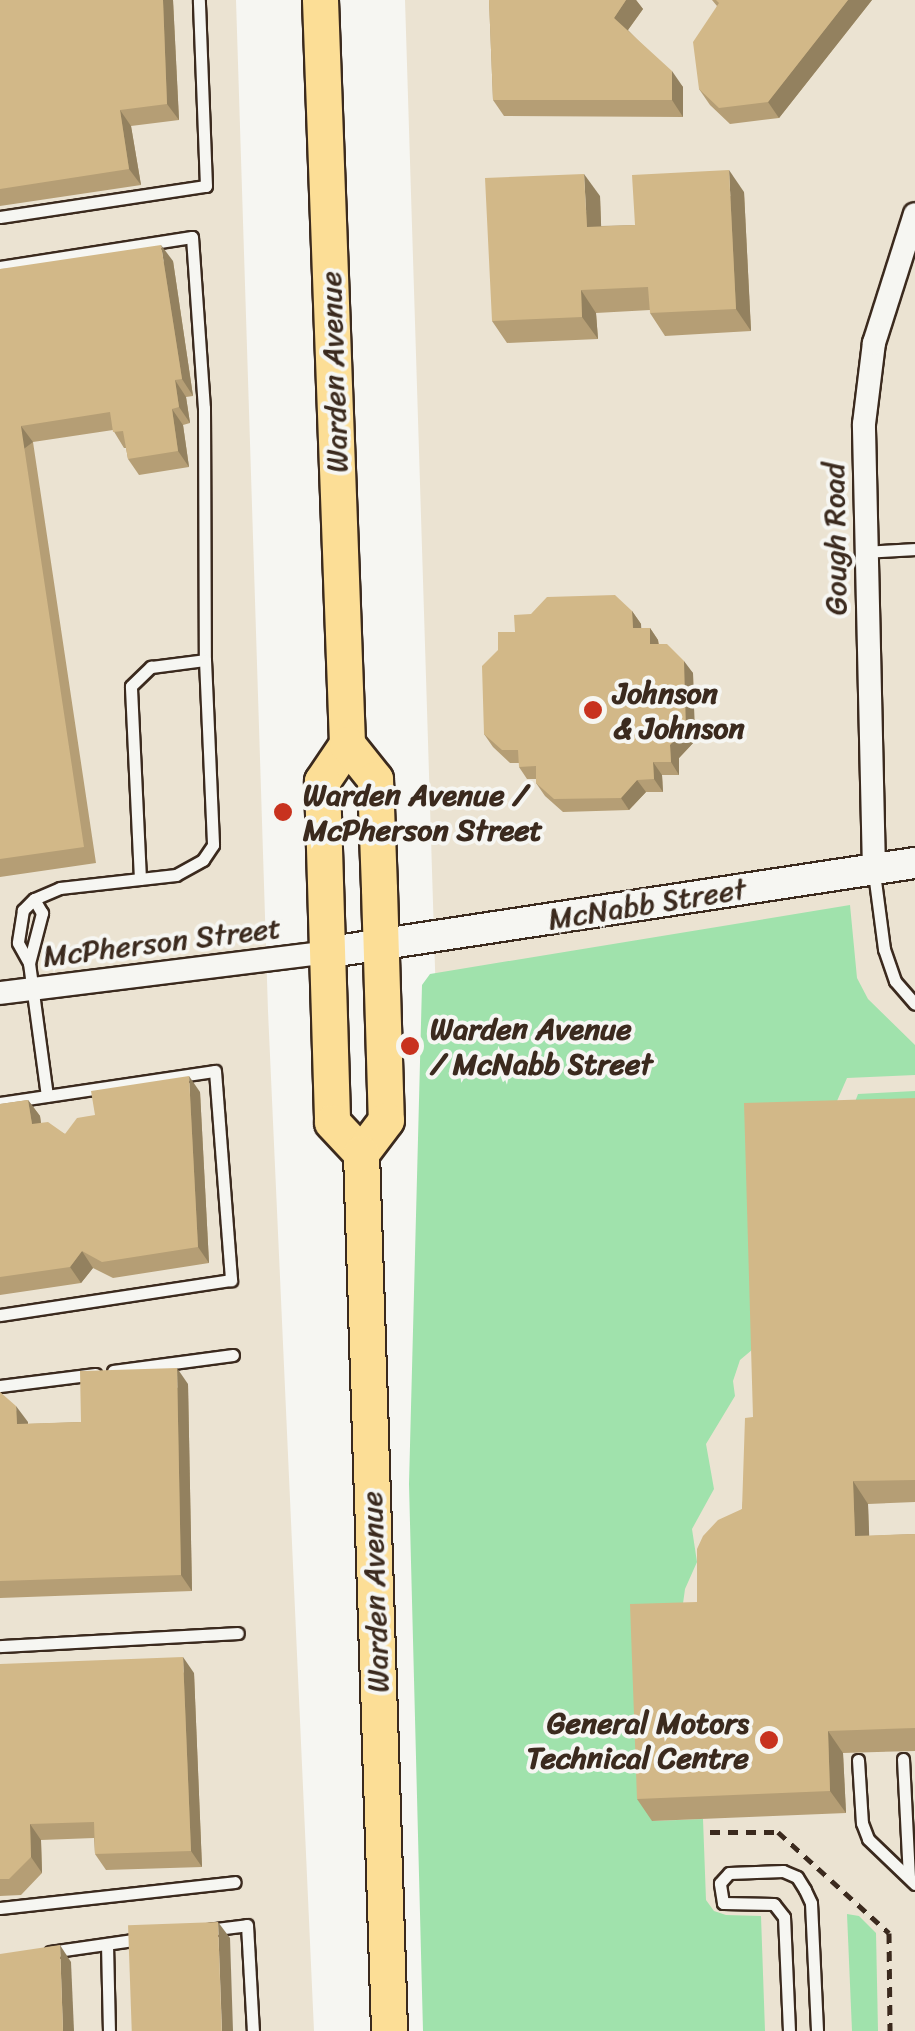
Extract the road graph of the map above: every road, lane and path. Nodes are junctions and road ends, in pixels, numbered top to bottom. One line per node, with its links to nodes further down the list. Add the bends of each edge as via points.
1 (199, 0): 4 (lane, via 206,186)
2 (320, 0): 9 (main road, Warden Avenue)
3 (915, 214): 7 (street, Gough Road, via 874,343 864,424)
4 (0, 217)
5 (0, 267): 8 (lane, via 192,237 204,408)
6 (915, 549): 7 (lane)
7 (864, 552): 11 (street, Gough Road)
8 (205, 660): 12 (lane, via 214,845 176,875); 12 (lane, via 151,667 132,686)
9 (348, 744): 14 (main road, via 375,779); 15 (main road, via 322,781)
10 (915, 863): 11 (street, McNabb Street)
11 (874, 870): 14 (street, McNabb Street); 19 (lane, via 884,949 894,981)
12 (140, 879): 13 (lane, via 60,888)
13 (34, 899): 16 (lane, via 42,914); 16 (lane, via 23,910 18,942)
14 (379, 946): 15 (street, McNabb Street); 22 (main road, via 386,1120)
15 (330, 952): 17 (street, McPherson Street); 22 (main road, via 332,1122)
16 (29, 962): 17 (lane)
17 (32, 989): 18 (street, McPherson Street); 20 (lane)
18 (0, 993)
19 (915, 1004)
20 (47, 1096): 21 (lane); 23 (lane, via 215,1071 231,1280)
21 (0, 1102)
22 (361, 1153): 39 (main road, Warden Avenue)
23 (0, 1314)
24 (232, 1355): 25 (lane)
25 (0, 1386)
26 (238, 1632): 27 (lane)
27 (0, 1646)
28 (903, 1759): 30 (lane)
29 (858, 1760): 30 (lane, via 868,1839)
30 (912, 1881)
31 (235, 1882): 32 (lane)
32 (0, 1908)
33 (195, 1932): 38 (lane, via 248,1925)
34 (160, 1937): 35 (lane)
35 (106, 1944): 36 (lane); 37 (lane)
36 (36, 1954)
37 (110, 2031)
38 (253, 2031)
39 (389, 2031)
40 (789, 2031): 41 (lane, via 784,1917 774,1904 723,1903 720,1883 728,1873 784,1871 805,1890)
41 (818, 2031)

